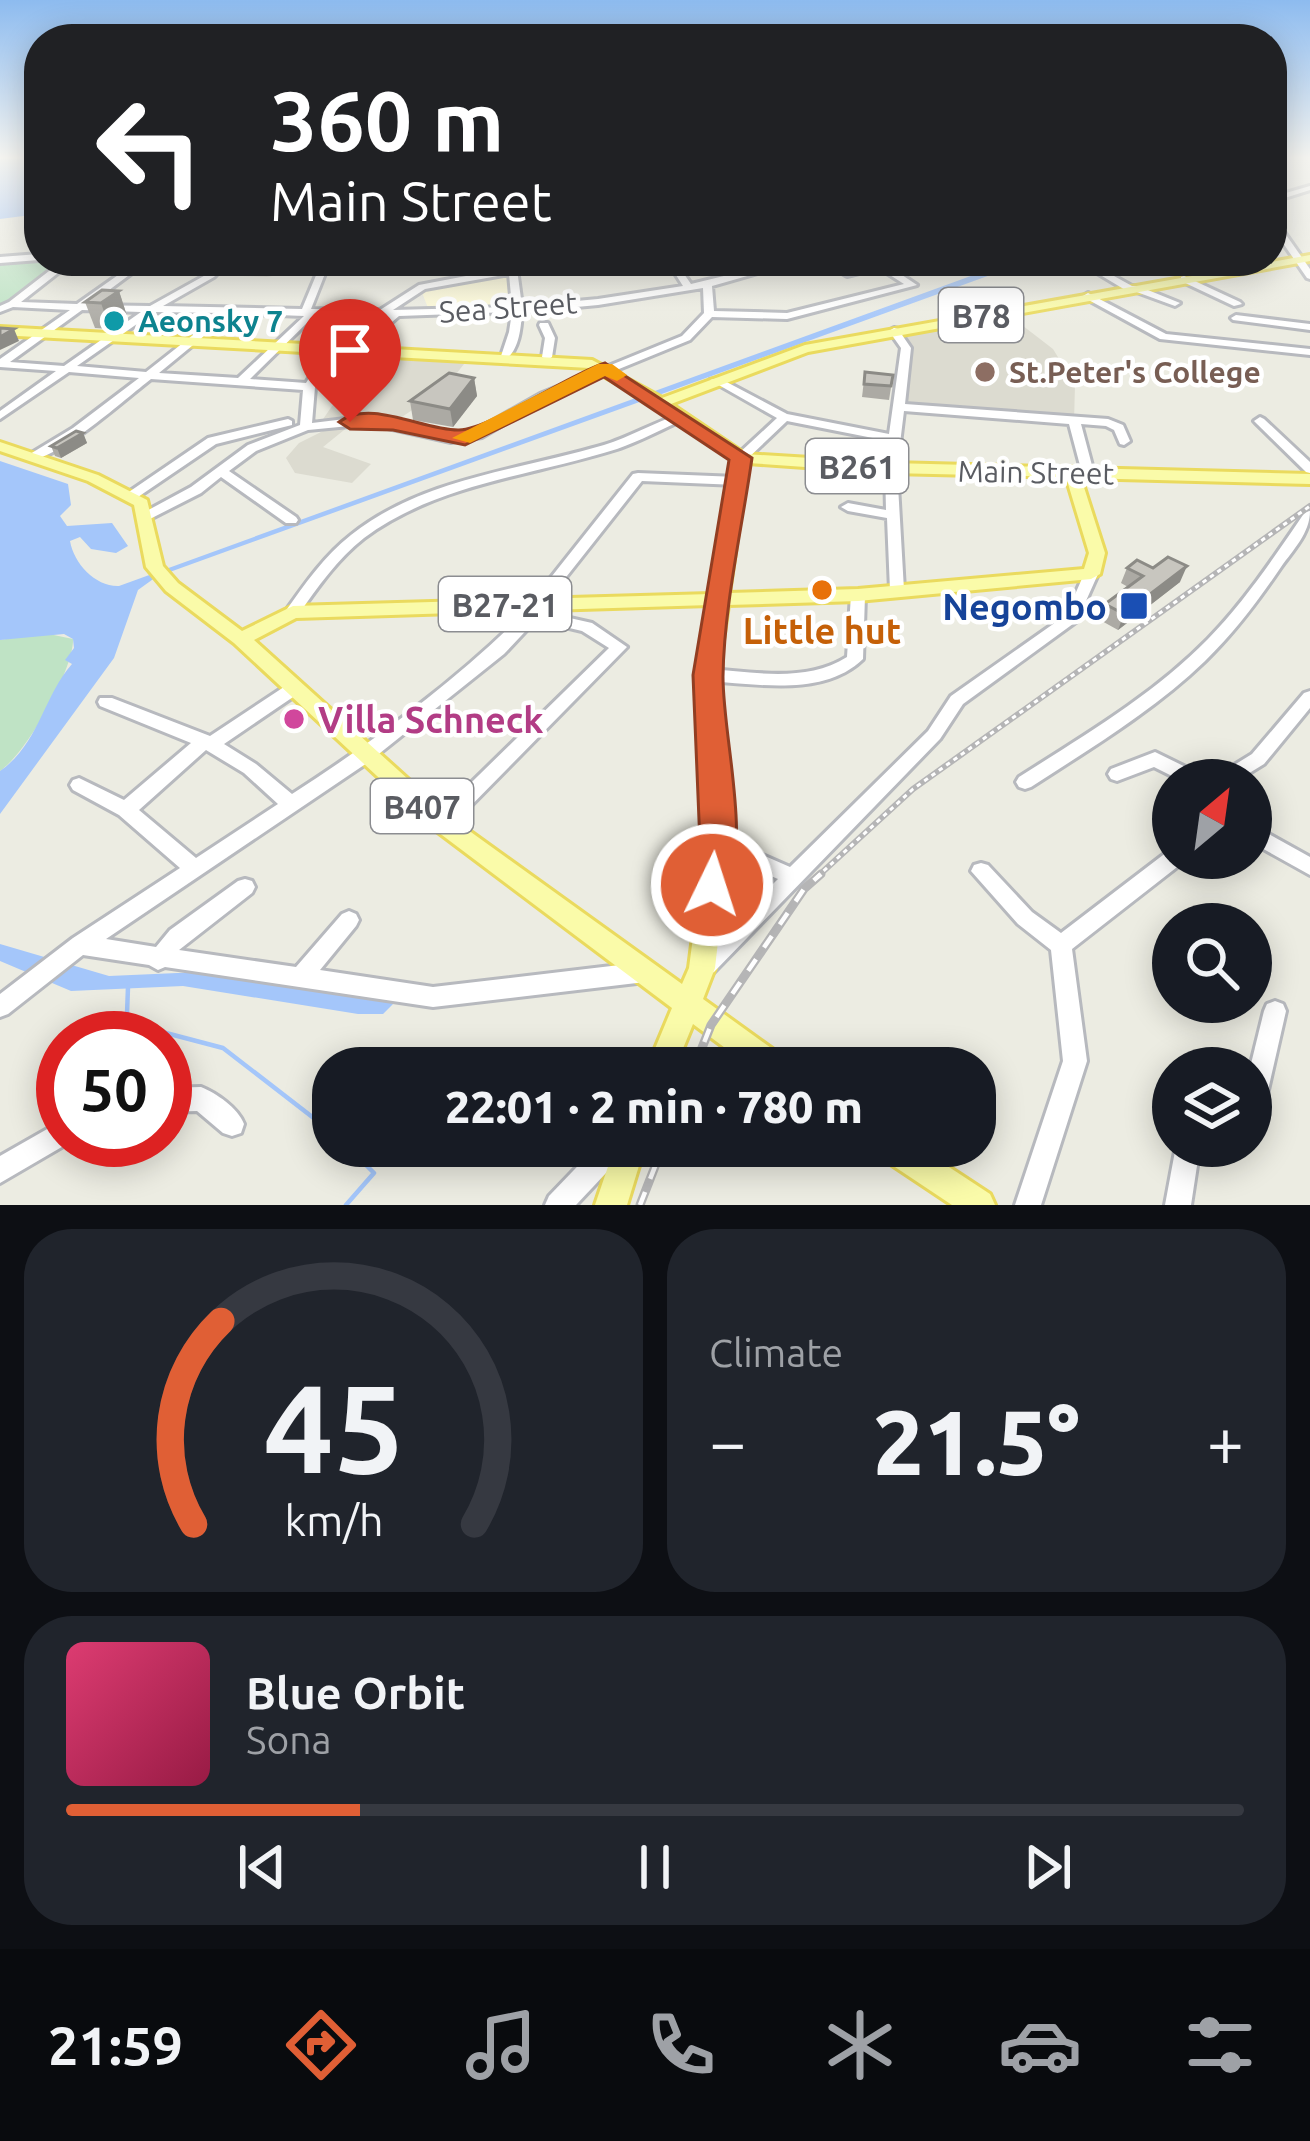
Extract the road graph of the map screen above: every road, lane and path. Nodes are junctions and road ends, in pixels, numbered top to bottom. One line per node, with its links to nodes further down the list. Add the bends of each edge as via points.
1 (1305, 259): 13 (street)
2 (55, 276): 21 (street)
3 (123, 276): 22 (street)
4 (209, 276): 23 (street)
5 (321, 276): 26 (street)
6 (470, 276): 27 (street, via 422,287)
7 (512, 276): 25 (street)
8 (681, 276): 16 (street)
9 (743, 276): 15 (street, Sea Street)
10 (902, 276): 29 (street, via 914,282 787,316)
11 (1109, 276): 17 (street)
12 (1203, 276): 14 (main road, B78)
13 (1310, 276)
14 (1184, 279): 17 (main road, B78); 20 (street)
15 (708, 286): 16 (street, Sea Street); 29 (street)
16 (689, 288): 25 (street, Sea Street)
17 (1132, 288): 18 (main road, B78); 19 (street)
18 (1088, 296): 33 (main road, B78); 34 (street)
19 (1175, 304)
20 (1237, 304)
21 (6, 307): 22 (street, Sea Street)
22 (79, 307): 23 (street, Sea Street); 36 (street)
23 (153, 308): 24 (street, Sea Street); 38 (street)
24 (230, 310): 26 (street, Sea Street); 39 (street)
25 (520, 311): 28 (street, Sea Street); 44 (street)
26 (308, 313): 27 (street, Sea Street); 40 (street)
27 (380, 314): 28 (street, Sea Street)
28 (395, 314): 42 (street)
29 (709, 314): 47 (street, via 686,338)
30 (1236, 318): 32 (street)
31 (544, 326): 45 (street)
32 (1310, 327)
33 (894, 331): 50 (main road, B78, via 783,354); 54 (street, via 906,348)
34 (1152, 331): 37 (street); 43 (street)
35 (0, 332): 36 (main road)
36 (41, 334): 38 (main road); 46 (street)
37 (1139, 335)
38 (114, 337): 39 (main road); 48 (street)
39 (192, 342): 40 (main road); 49 (street)
40 (279, 346): 41 (main road); 51 (street)
41 (332, 348): 42 (main road); 52 (street)
42 (357, 349): 44 (main road)
43 (1310, 352)
44 (506, 356): 45 (main road)
45 (547, 357): 47 (main road)
46 (0, 364): 48 (street)
47 (605, 368): 53 (main road); 60 (street, via 465,438 370,420)
48 (67, 370): 49 (street); 55 (street)
49 (146, 378): 51 (street); 64 (street)
50 (715, 380): 53 (main road, B78); 57 (street)
51 (240, 383): 52 (street)
52 (309, 387): 60 (street)
53 (654, 398): 56 (main road)
54 (898, 407): 59 (street); 61 (street)
55 (0, 416)
56 (682, 417): 65 (main road); 82 (street, via 613,446 441,488 364,532 319,571)
57 (784, 417): 61 (street); 65 (street)
58 (1260, 421): 69 (street)
59 (1074, 422): 62 (street, via 1115,425); 68 (street)
60 (307, 423): 67 (street); 71 (street, via 212,441)
61 (894, 438): 66 (street)
62 (1124, 441)
63 (0, 446): 64 (main road)
64 (34, 457): 71 (main road)
65 (740, 458): 66 (main road, Main Street / B261); 70 (main road)
66 (891, 468): 68 (main road, Main Street / B261); 73 (street)
67 (221, 471): 75 (street); 76 (street)
68 (1080, 473): 69 (main road, Main Street / B261); 77 (main road, via 1097,554)
69 (1310, 476)
70 (736, 481): 80 (main road); 81 (street, via 638,477 574,551)
71 (130, 496): 75 (main road, B407)
72 (848, 506): 73 (street)
73 (889, 514): 78 (street)
74 (1310, 515): 93 (street, via 1199,657)
75 (146, 518): 83 (main road, B407, via 155,567)
76 (291, 520)
77 (1091, 574): 78 (main road, B27-21); 104 (street, via 1072,618 957,700 934,735)
78 (897, 590): 79 (main road, B27-21)
79 (858, 596): 80 (main road, B27-21); 84 (street, via 855,659 842,670)
80 (718, 602): 81 (main road, B27-21); 84 (main road)
81 (539, 607): 82 (main road, B27-21); 89 (street); 97 (street, via 619,647)
82 (293, 612): 83 (main road, B27-21)
83 (241, 639): 85 (main road, B407)
84 (708, 675): 98 (main road)
85 (293, 688): 88 (street); 89 (main road, B407)
86 (1310, 697): 90 (street)
87 (106, 703): 88 (street)
88 (208, 742): 95 (street); 96 (street)
89 (364, 756): 95 (street); 97 (main road, B407)
90 (1258, 759)
91 (1152, 760): 92 (street)
92 (1118, 774)
93 (1024, 782)
94 (79, 784): 96 (street)
95 (290, 804): 101 (street)
96 (126, 810): 101 (street)
97 (442, 823): 111 (main road, B407)
98 (717, 844): 104 (street); 110 (main road)
99 (1272, 844): 100 (street)
100 (1310, 867)
101 (194, 868): 108 (street)
102 (980, 871): 107 (street)
103 (1152, 875): 107 (street)
104 (791, 876): 110 (street)
105 (245, 887): 109 (street)
106 (349, 920): 112 (street)
107 (1061, 945): 130 (street, via 1076,1061)
108 (71, 951): 109 (street); 114 (street)
109 (158, 960): 112 (street)
110 (702, 968): 113 (main road)
111 (646, 972): 112 (street, via 433,997); 113 (main road, B407)
112 (302, 976)
113 (688, 1006): 116 (main road); 117 (main road, B407)
114 (0, 1007)
115 (1275, 1011): 118 (street)
116 (670, 1047)
117 (746, 1047)
118 (1266, 1047)
119 (192, 1100): 120 (street)
120 (232, 1124)
121 (36, 1148): 126 (street)
122 (594, 1167): 127 (street)
123 (623, 1167): 128 (main road)
124 (922, 1167): 129 (main road)
125 (1184, 1167): 131 (street)
126 (0, 1170)
127 (558, 1205)
128 (611, 1205)
129 (979, 1205)
130 (1028, 1205)
131 (1178, 1205)

